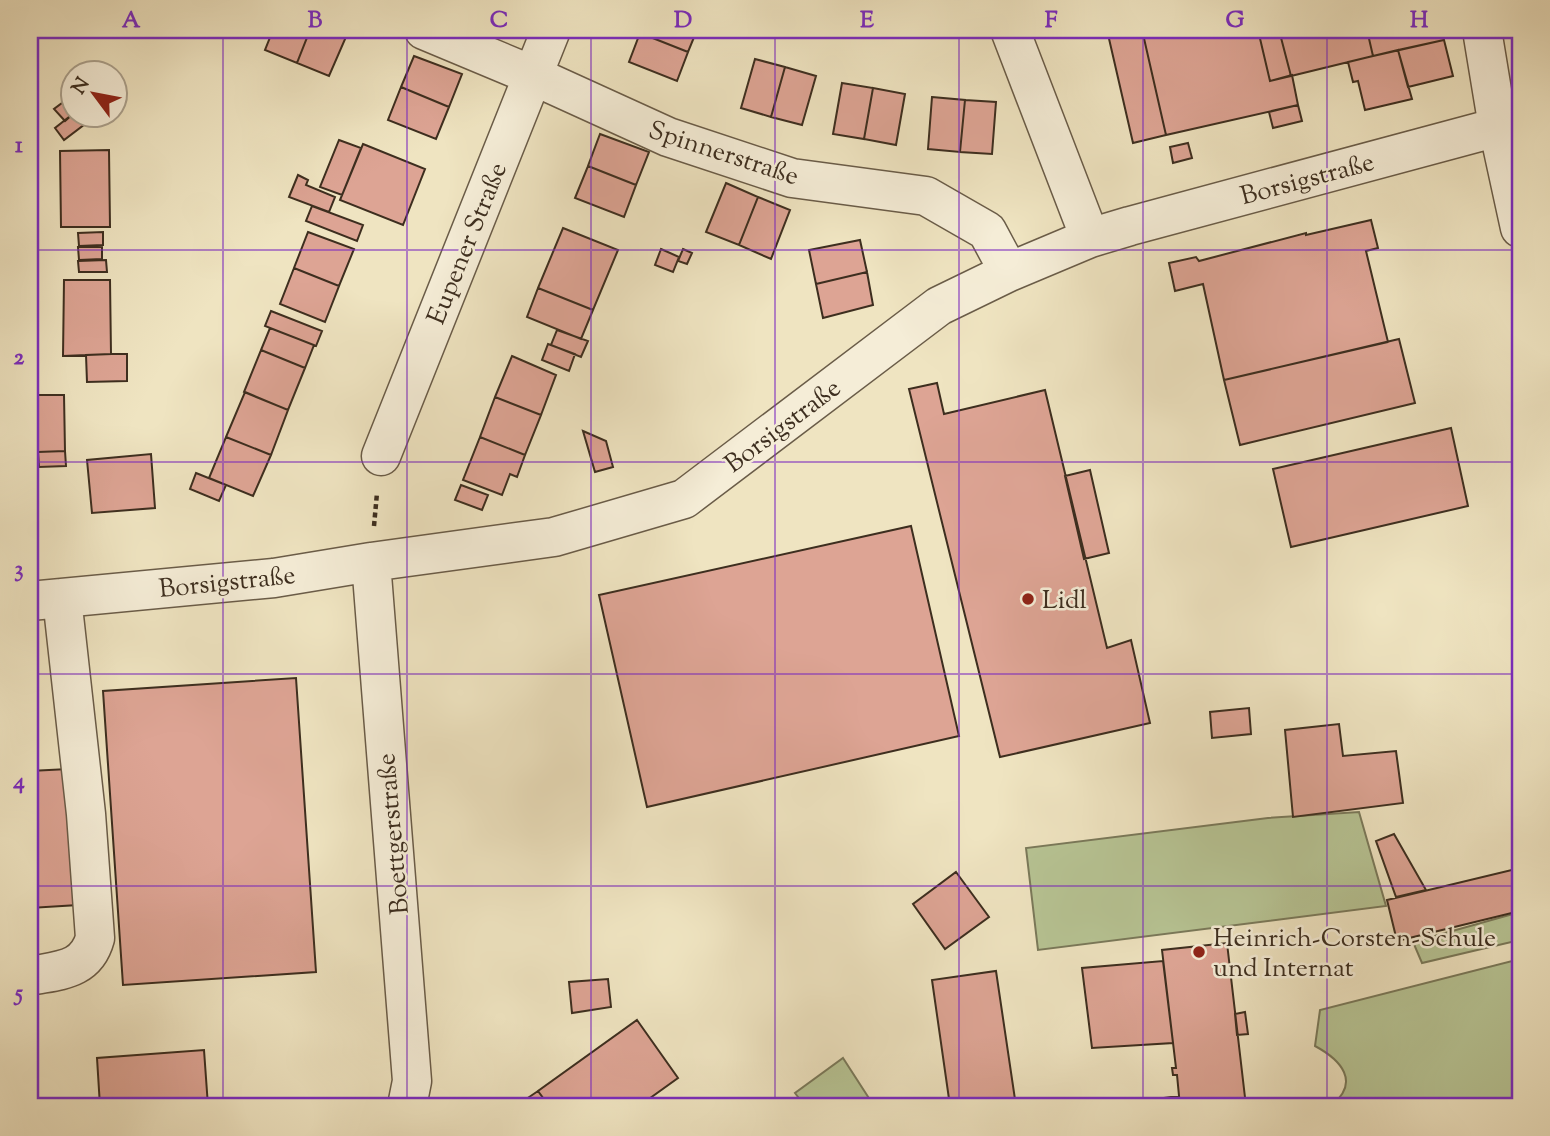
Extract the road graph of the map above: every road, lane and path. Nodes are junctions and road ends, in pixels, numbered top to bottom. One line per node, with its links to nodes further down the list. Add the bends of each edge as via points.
1 (424, 30): 5 (street, Spinnerstraße)
2 (551, 30): 5 (street, Eupener Straße)
3 (1010, 30): 8 (street)
4 (1482, 30): 6 (street)
5 (534, 76): 9 (street, Spinnerstraße, via 668,137 792,178 926,196 988,231); 10 (street, Eupener Straße)
6 (1498, 127): 7 (street); 8 (street, Borsigstraße)
7 (1520, 228)
8 (1090, 238): 9 (street, Borsigstraße)
9 (1009, 272): 11 (street, Borsigstraße, via 939,306 684,499 554,537)
10 (381, 456): 11 (path)
11 (371, 562): 12 (street, Borsigstraße, via 274,578); 14 (street, Boettgerstraße, via 412,1081)
12 (46, 599): 13 (street, via 86,814 95,937 87,956 76,966)
13 (30, 976)
14 (407, 1106)

